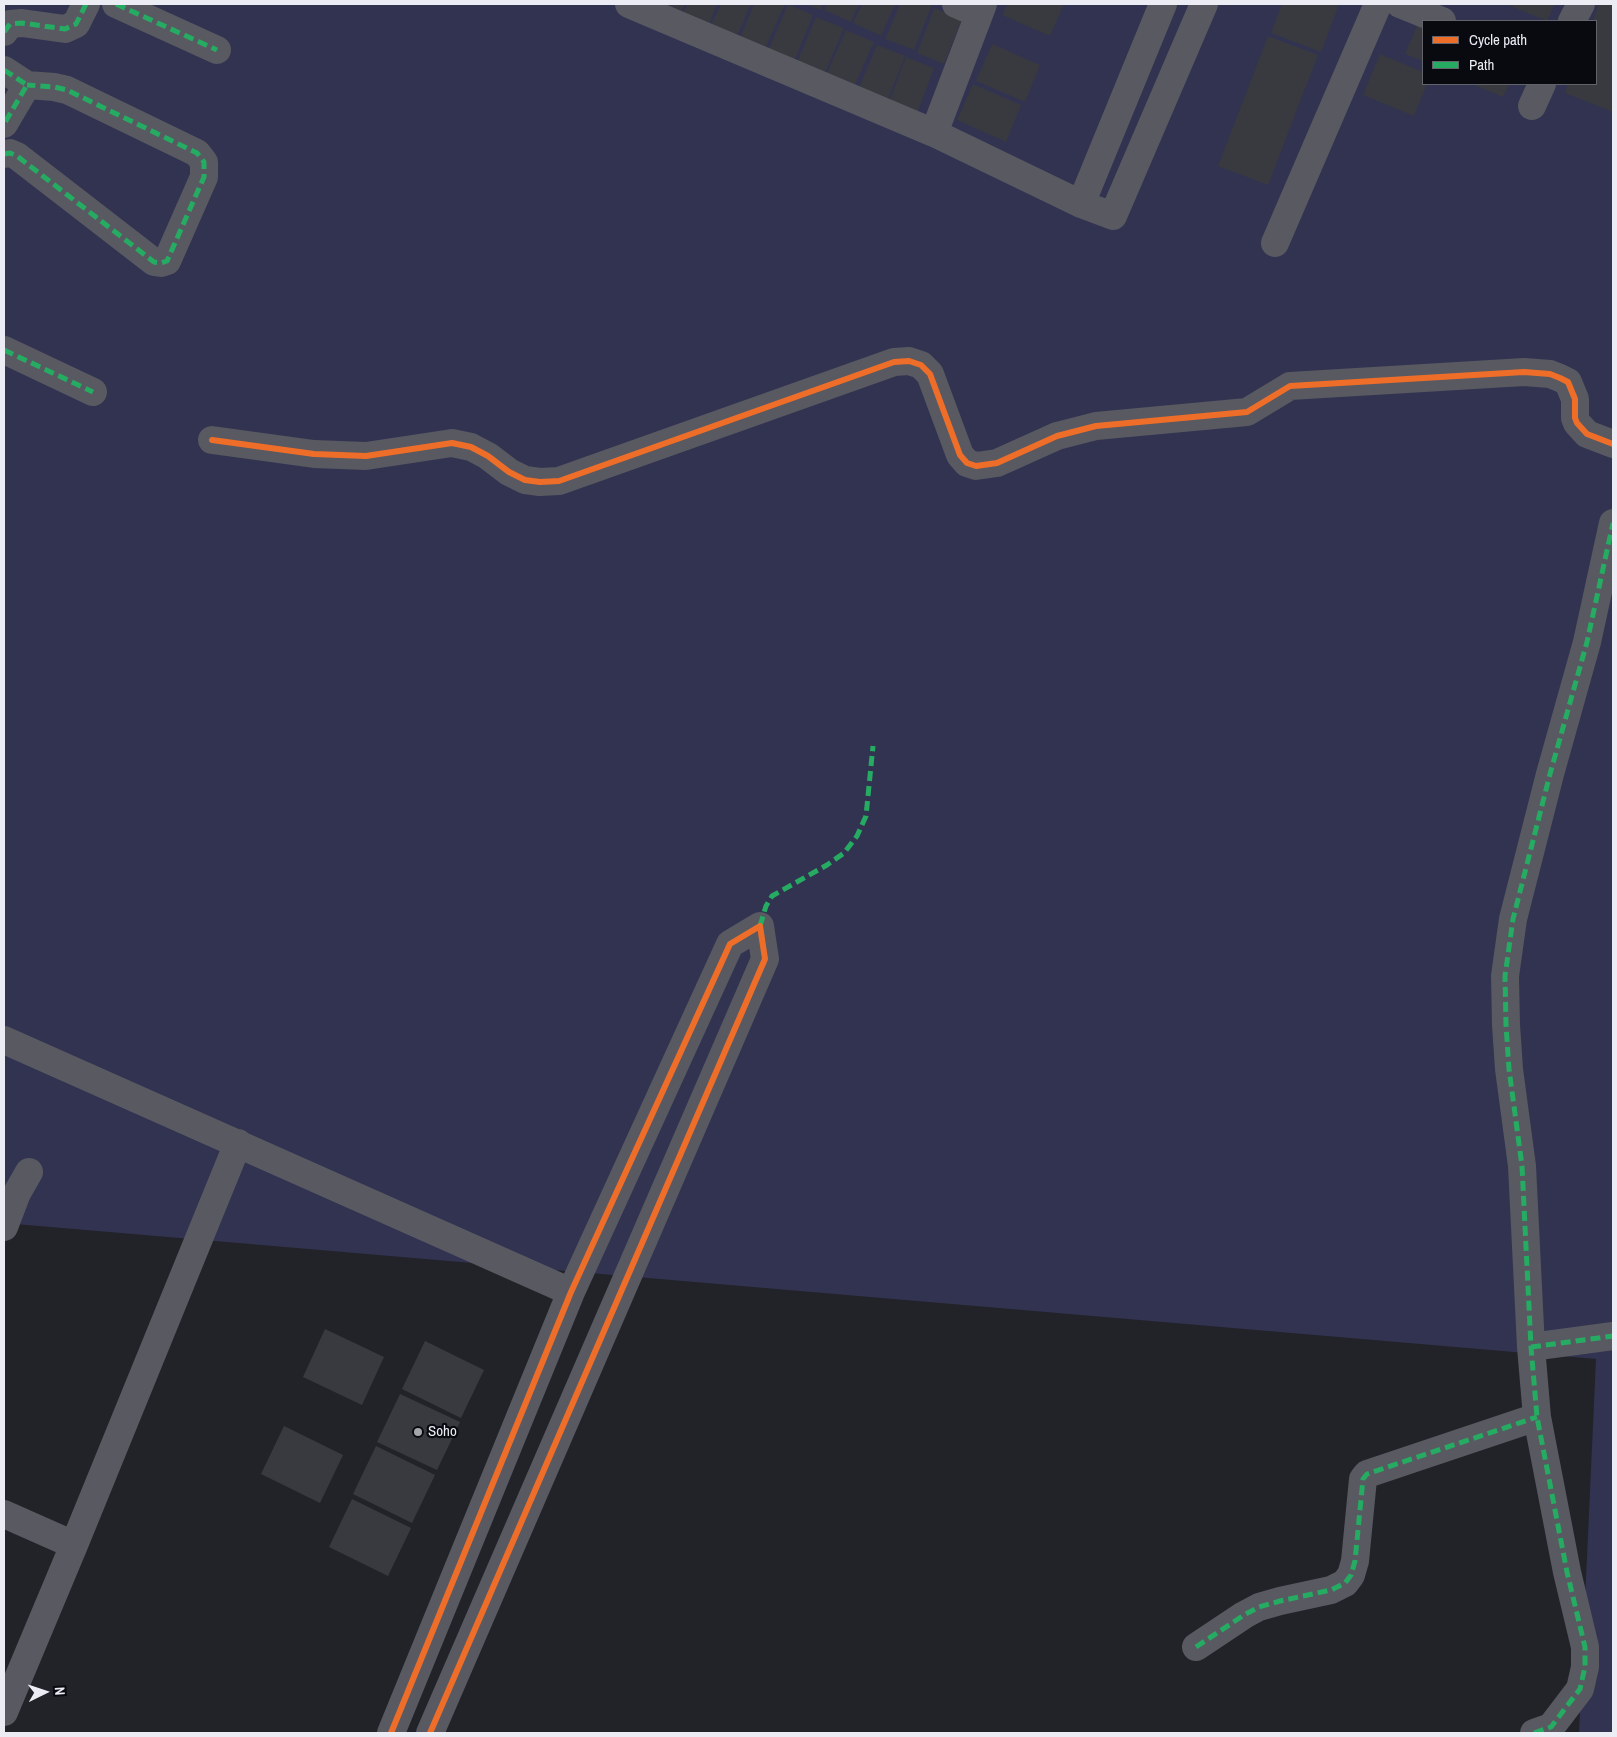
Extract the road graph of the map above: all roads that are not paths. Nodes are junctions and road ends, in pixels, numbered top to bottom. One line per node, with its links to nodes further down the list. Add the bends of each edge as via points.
1 (86, 4): 12 (street, via 76,24 66,29 22,23 10,24)
2 (116, 4): 13 (street)
3 (629, 4): 17 (street)
4 (1163, 4): 19 (street)
5 (1204, 4): 19 (street, via 1113,216)
6 (1378, 4): 20 (street)
7 (1400, 4): 10 (street)
8 (1581, 4): 11 (street)
9 (972, 7): 17 (street)
10 (1440, 20)
11 (1573, 20)
12 (4, 32)
13 (217, 50)
14 (4, 70): 15 (street)
15 (27, 85): 16 (street); 18 (street, via 67,90 197,153 204,162 204,178 167,261 161,264 154,262 16,156)
16 (4, 124)
17 (934, 133): 19 (street)
18 (4, 154)
19 (1081, 204)
20 (1276, 243)
21 (4, 350): 22 (street)
22 (92, 392)
23 (212, 440): 24 (street, via 314,454 366,456 452,443 471,447 525,480 559,481 894,362 909,361 930,374 960,455 967,463 976,466 996,463 1057,436 1096,426 1247,412 1290,386 1508,373 1550,374 1568,382 1575,399 1577,423 1587,434)
24 (1613, 444)
25 (1613, 523): 32 (street, via 1587,642 1513,919 1505,976 1508,1069 1522,1166)
26 (4, 1040): 27 (street)
27 (238, 1143): 30 (street); 35 (street)
28 (17, 1184): 29 (street)
29 (4, 1227)
30 (571, 1292): 38 (street); 39 (street, via 730,944 760,926 765,959)
31 (1613, 1336): 32 (street)
32 (1531, 1348): 33 (street)
33 (1537, 1418): 36 (street, via 1367,1474 1363,1479 1355,1561 1345,1583 1331,1590 1260,1607); 40 (street, via 1585,1647 1585,1667 1580,1689 1551,1727)
34 (4, 1514): 35 (street)
35 (74, 1546): 37 (street)
36 (1196, 1647)
37 (4, 1712)
38 (391, 1733)
39 (430, 1733)
40 (1534, 1733)

